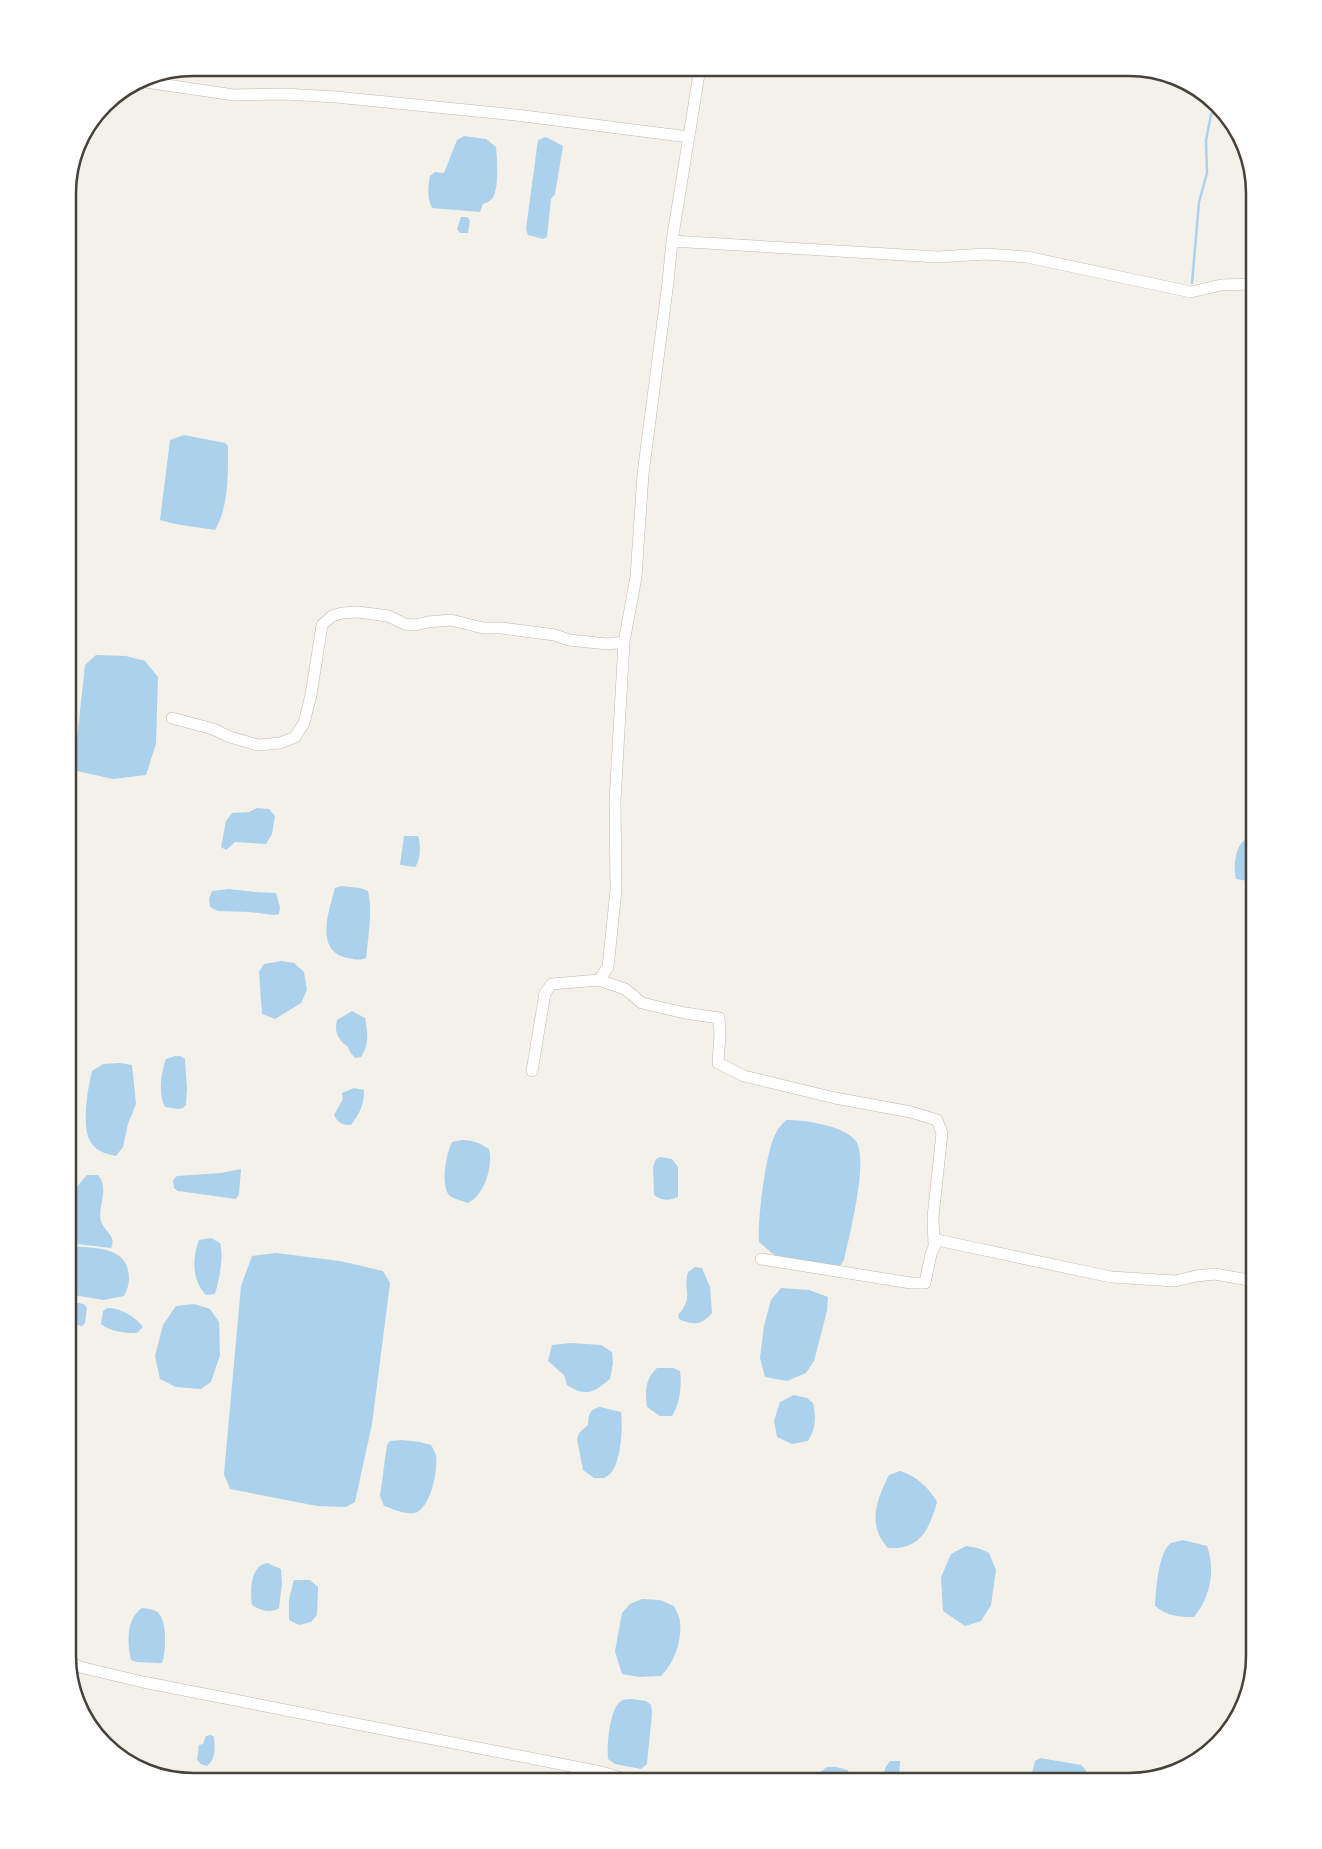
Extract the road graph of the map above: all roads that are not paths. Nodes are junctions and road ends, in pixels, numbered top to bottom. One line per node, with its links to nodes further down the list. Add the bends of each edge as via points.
1 (699, 77): 3 (street)
2 (154, 83): 3 (street, via 234,95 336,97 516,114)
3 (689, 137): 4 (street)
4 (672, 241): 5 (street, via 938,257 985,254 1027,257 1191,292 1221,285); 6 (street, via 643,474 636,577)
5 (1246, 284)
6 (624, 642): 7 (street, via 608,644 569,640 483,628 451,620 405,624 379,614 342,613 332,616 322,625 311,695 304,723 295,737 280,743 258,744); 8 (street, via 615,801 616,890 608,967)
7 (172, 718)
8 (598, 980): 9 (street, via 552,984 545,993); 10 (street, via 624,988 642,1003 719,1018 718,1063 744,1076 937,1120 942,1134 933,1218)
9 (532, 1071)
10 (934, 1245): 11 (street, via 925,1282 912,1283); 12 (street, via 937,1240 954,1243 1111,1277 1176,1281 1215,1274)
11 (761, 1260)
12 (1246, 1280)
13 (77, 1664): 14 (street, via 143,1682)
14 (603, 1772)

